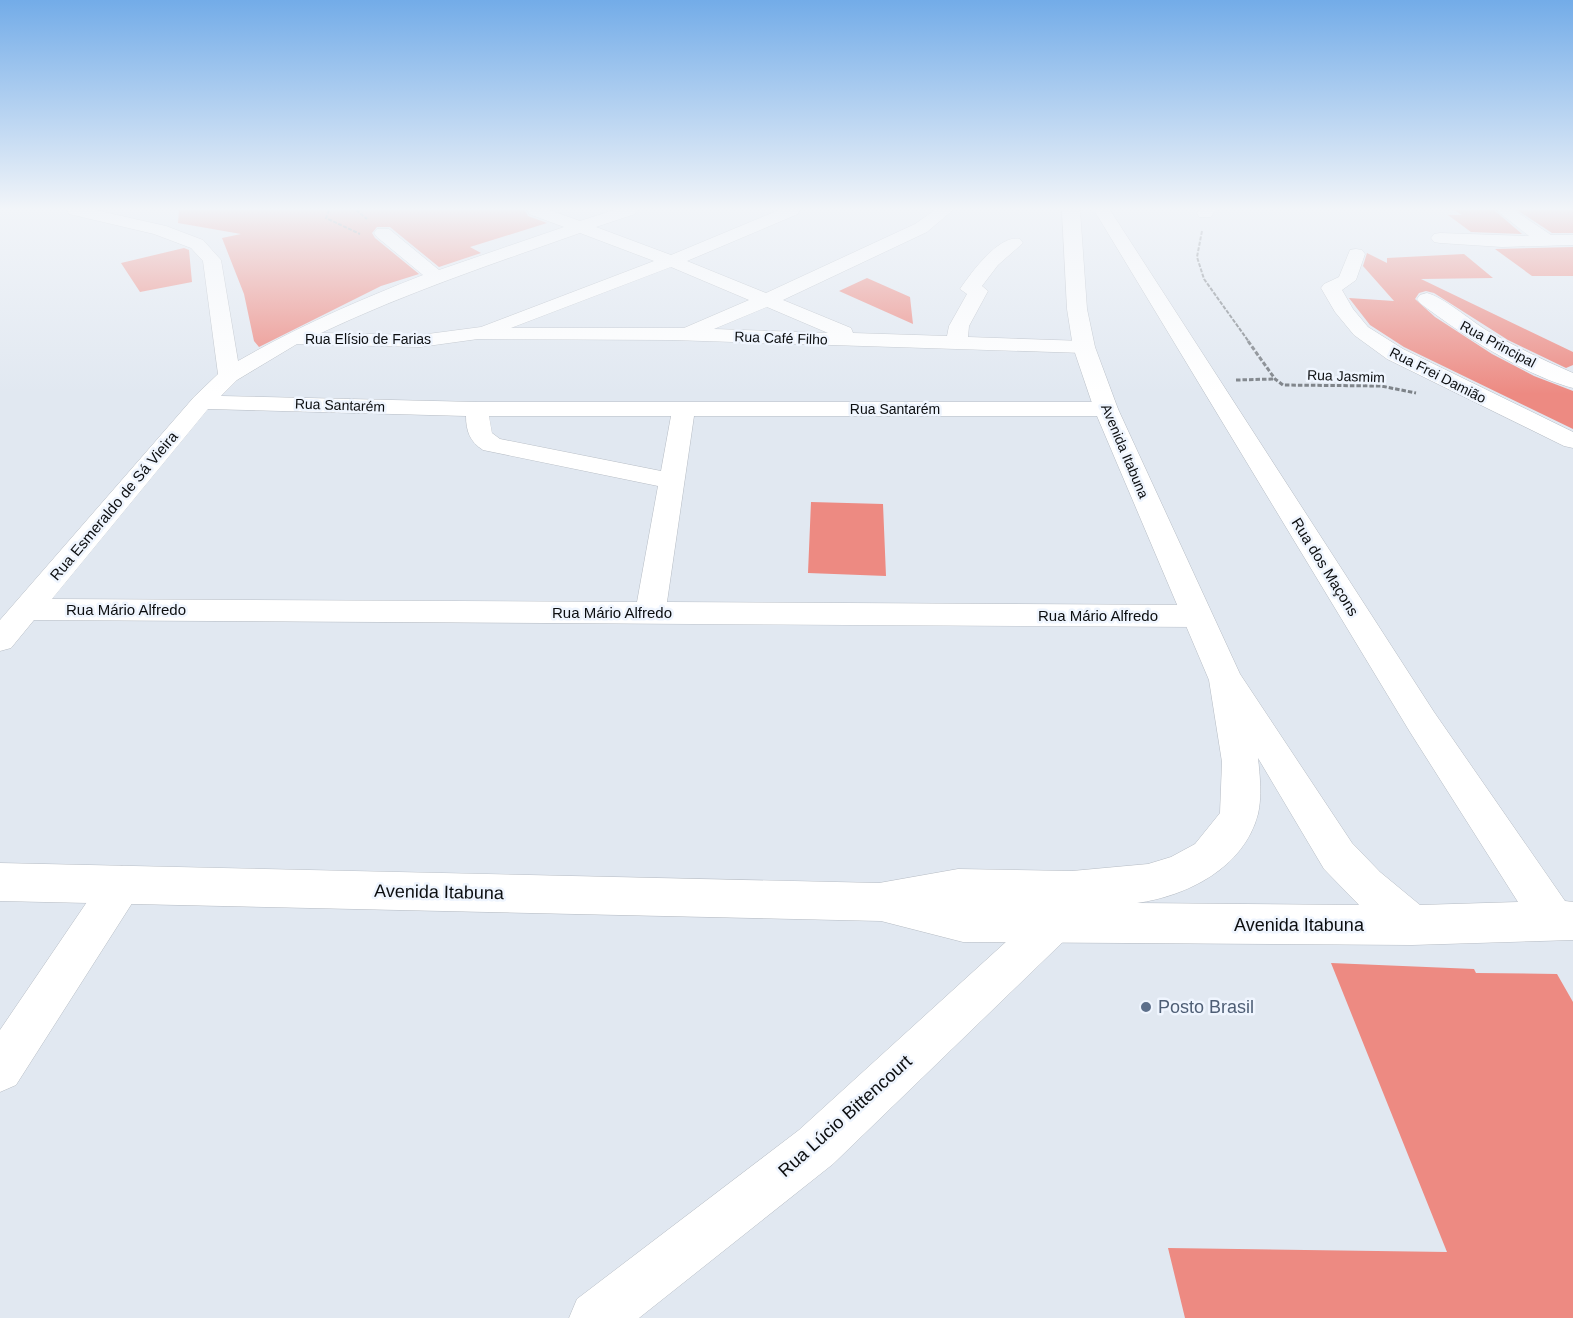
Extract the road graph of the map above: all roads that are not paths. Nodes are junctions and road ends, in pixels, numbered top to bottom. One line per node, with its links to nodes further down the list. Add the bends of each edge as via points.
1 (214, 272): 22 (street)
2 (401, 272): 13 (street)
3 (429, 272): 12 (street)
4 (452, 272): 12 (street, Rua Esmeraldo de Sá Vieira)
5 (643, 272): 16 (street)
6 (697, 272): 15 (street)
7 (829, 272): 15 (street)
8 (984, 272): 20 (street, via 970,289 978,291 959,326)
9 (1075, 272): 21 (main road, Avenida Itabuna)
10 (1140, 272): 38 (main road, Rua dos Maçons, via 1422,722)
11 (1350, 272): 28 (street, Rua Frei Damião, via 1347,280 1331,288 1361,331 1395,354)
12 (436, 277): 13 (street, Rua Esmeraldo de Sá Vieira)
13 (417, 285): 18 (street, Rua Esmeraldo de Sá Vieira)
14 (1427, 299): 23 (street, Rua Principal, via 1452,319)
15 (768, 300): 17 (street); 19 (street)
16 (478, 333): 17 (street, Rua Café Filho); 18 (street, Rua Elísio de Farias, via 420,341)
17 (682, 335): 19 (street, Rua Café Filho)
18 (293, 338): 22 (street, Rua Esmeraldo de Sá Vieira)
19 (861, 340): 20 (street, Rua Café Filho)
20 (957, 343): 21 (street, Rua Café Filho)
21 (1084, 347): 27 (main road, Avenida Itabuna)
22 (229, 375): 24 (street, Rua Esmeraldo de Sá Vieira)
23 (1573, 381)
24 (202, 402): 26 (street, Rua Santarém); 30 (street, Rua Esmeraldo de Sá Vieira)
25 (684, 408): 26 (street, Rua Santarém); 27 (street, Rua Santarém); 29 (street)
26 (477, 409): 29 (street, via 481,439 492,445)
27 (1106, 410): 32 (main road, Avenida Itabuna)
28 (1573, 441)
29 (672, 482): 31 (street)
30 (27, 609): 31 (street, Rua Mário Alfredo); 33 (street, Rua Esmeraldo de Sá Vieira)
31 (650, 613): 32 (street, Rua Mário Alfredo)
32 (1197, 616): 34 (main road, Avenida Itabuna)
33 (0, 640)
34 (1226, 680): 37 (main road, Avenida Itabuna, via 1241,778 1239,814 1221,847 1192,868 1147,883 1085,890 967,888); 40 (main road, Avenida Itabuna, via 1338,856)
35 (0, 882): 36 (main road, Avenida Itabuna)
36 (122, 884): 37 (main road, Avenida Itabuna); 41 (street)
37 (879, 902): 39 (main road, Avenida Itabuna, via 963,922)
38 (1563, 921): 40 (main road)
39 (1055, 923): 40 (main road, Avenida Itabuna); 42 (street, Rua Lúcio Bittencourt, via 816,1147)
40 (1412, 926)
41 (0, 1069)
42 (596, 1318)

